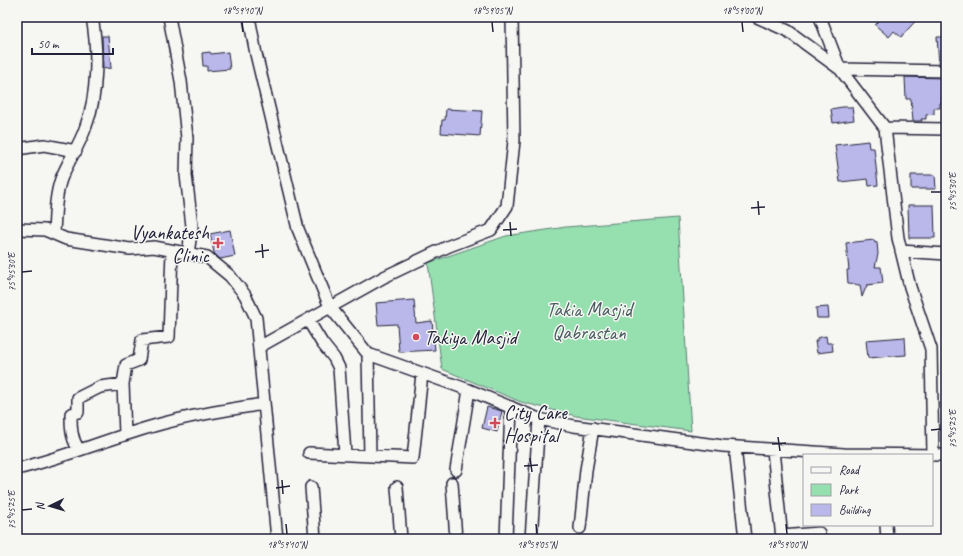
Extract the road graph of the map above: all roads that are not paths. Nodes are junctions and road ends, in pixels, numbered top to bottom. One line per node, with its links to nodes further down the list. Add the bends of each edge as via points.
1 (92, 17): 12 (street, via 96,42 94,88 87,126)
2 (169, 17): 17 (street, via 181,81 187,138 186,175 192,226)
3 (249, 17): 19 (street, via 298,229)
4 (512, 17): 19 (street, via 514,141 506,206 491,230 449,246 384,277)
5 (757, 17): 7 (street, via 788,31)
6 (820, 17): 7 (street)
7 (840, 69): 8 (street); 9 (street)
8 (946, 71)
9 (885, 128): 10 (street); 16 (street)
10 (946, 129)
11 (17, 149): 12 (street, via 44,146)
12 (76, 151): 14 (street, via 61,180)
13 (17, 229): 14 (street, via 45,230)
14 (54, 234): 15 (street, via 66,239 123,248 154,247)
15 (172, 251): 17 (street); 24 (street, via 169,337 142,340 139,360 126,365)
16 (901, 251): 18 (street); 38 (street, via 910,287 931,348)
17 (188, 254): 21 (street, via 207,257 230,276 245,295 256,318)
18 (946, 254)
19 (330, 307): 20 (street); 22 (street)
20 (308, 320): 21 (street); 36 (street, via 339,368)
21 (259, 347): 26 (street)
22 (368, 354): 23 (street); 40 (street)
23 (422, 374): 25 (street); 40 (street, via 413,458)
24 (123, 384): 30 (street); 32 (street, via 100,387 78,398 78,412 71,414 70,430 73,442)
25 (469, 390): 27 (street); 42 (street)
26 (263, 404): 30 (street, via 196,416); 50 (street)
27 (511, 407): 28 (street); 54 (street)
28 (539, 419): 29 (street); 55 (street)
29 (594, 428): 31 (street); 47 (street, via 586,470)
30 (125, 434): 32 (street)
31 (736, 447): 33 (street); 56 (street)
32 (79, 450): 41 (street)
33 (773, 450): 35 (street); 49 (street)
34 (309, 453): 36 (street)
35 (810, 453): 37 (street)
36 (345, 454): 40 (street)
37 (882, 454): 38 (street)
38 (933, 454): 39 (street)
39 (946, 455)
40 (370, 456)
41 (17, 469)
42 (456, 470)
43 (452, 483): 53 (street)
44 (311, 487): 51 (street)
45 (397, 487): 52 (street)
46 (886, 526): 57 (street)
47 (580, 528)
48 (819, 532): 49 (street)
49 (782, 537)
50 (277, 539)
51 (316, 539)
52 (401, 539)
53 (456, 539)
54 (506, 539)
55 (531, 539)
56 (745, 539)
57 (887, 539)

